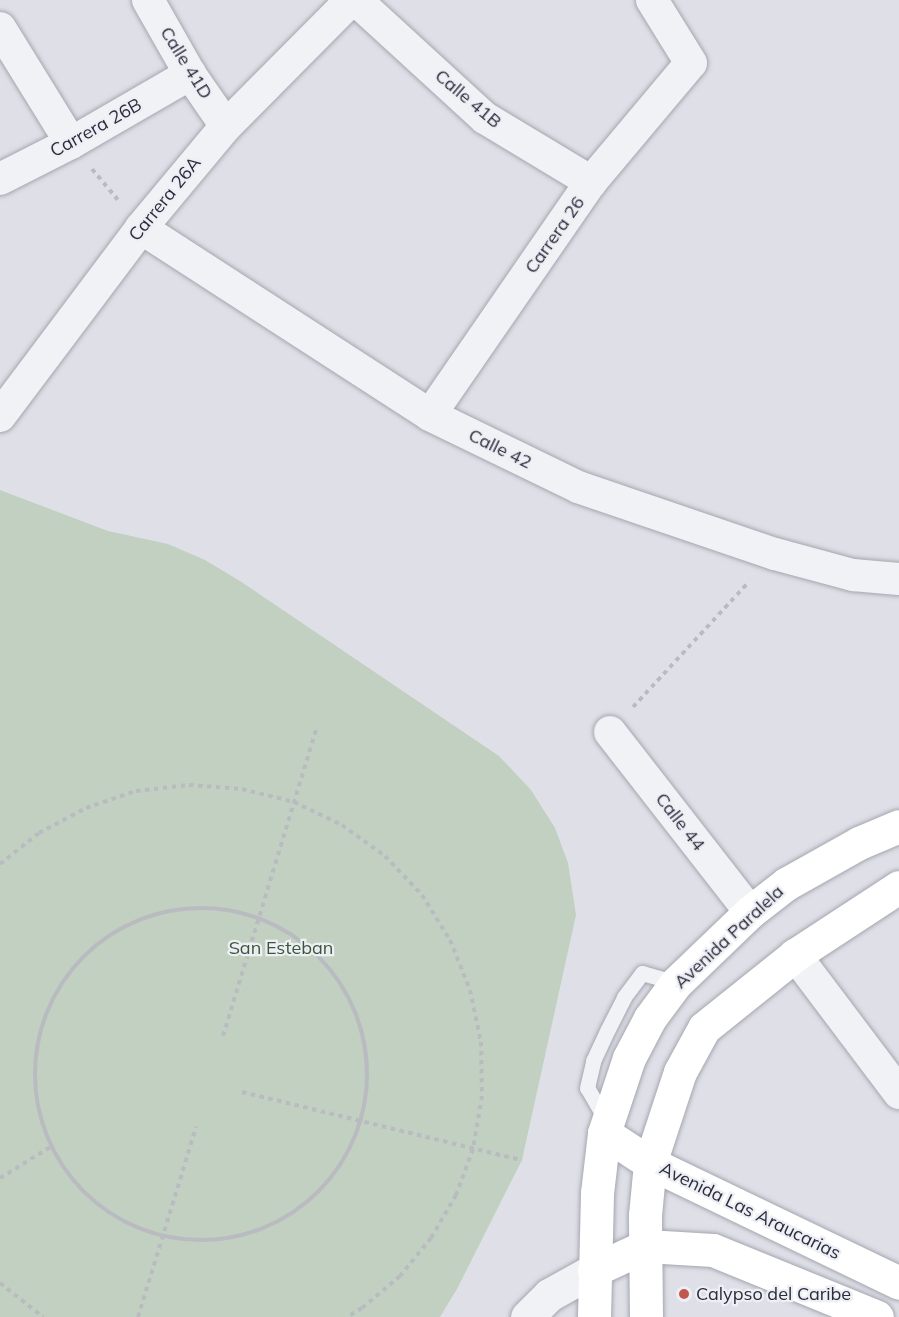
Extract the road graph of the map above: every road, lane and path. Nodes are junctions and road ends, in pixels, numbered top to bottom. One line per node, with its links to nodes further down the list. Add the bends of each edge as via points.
1 (148, 0): 6 (street, Calle 41D)
2 (351, 0): 7 (street, Carrera 26A)
3 (356, 0): 10 (street, Calle 41B, via 485,118)
4 (652, 0): 10 (street, Carrera 26, via 691,63)
5 (0, 28): 8 (street)
6 (190, 74): 7 (street, Calle 41D); 8 (street, Carrera 26B)
7 (226, 126): 11 (street, Carrera 26A)
8 (71, 143): 9 (street, Carrera 26B); 11 (path)
9 (0, 179)
10 (591, 182): 12 (street, Carrera 26)
11 (141, 228): 12 (street, Calle 42); 13 (street, Carrera 26A)
12 (430, 415): 14 (street, Calle 42, via 578,487)
13 (0, 416)
14 (775, 554): 15 (street, Calle 42, via 853,575); 17 (path)
15 (899, 579)
16 (317, 726): 18 (path)
17 (610, 732): 22 (street, Calle 44)
18 (294, 802): 20 (path, via 242,789 189,785 136,791 86,808 39,832); 23 (path); 32 (path, via 342,825 385,856 422,895 450,940 470,990 481,1042 482,1096)
19 (899, 826): 22 (main road, Avenida Paralela, via 859,843 786,884)
20 (0, 864)
21 (896, 889): 24 (main road)
22 (750, 912): 30 (main road, Avenida Paralela, via 676,983 650,1018 629,1058)
23 (259, 918): 25 (path); 28 (path, via 312,950 349,999 366,1059); 31 (path, via 194,907 162,912 122,928 78,962 59,988 45,1018 37,1050 35,1083 40,1115)
24 (795, 955): 27 (street); 34 (main road, via 704,1028 680,1072)
25 (223, 1036)
26 (242, 1092): 28 (path)
27 (899, 1093)
28 (360, 1121): 32 (path); 36 (path, via 336,1171 296,1211 272,1225 237,1237 190,1241)
29 (196, 1127): 36 (path)
30 (606, 1128): 34 (main road, Avenida Las Araucarias); 38 (main road, Avenida Paralela, via 597,1193)
31 (52, 1146): 35 (path); 36 (path, via 66,1172 86,1195 108,1213)
32 (473, 1149): 33 (path); 43 (path, via 456,1195 431,1238 400,1276)
33 (522, 1160)
34 (650, 1163): 37 (main road); 40 (main road, Avenida Las Araucarias)
35 (0, 1178)
36 (162, 1237): 42 (path)
37 (646, 1246): 38 (main road); 46 (main road); 47 (main road, via 713,1251)
38 (594, 1270): 44 (street, via 549,1296); 45 (main road, Avenida Paralela)
39 (0, 1283): 41 (path)
40 (899, 1283)
41 (43, 1317)
42 (138, 1317)
43 (347, 1317)
44 (527, 1317)
45 (594, 1317)
46 (646, 1317)
47 (877, 1317)

